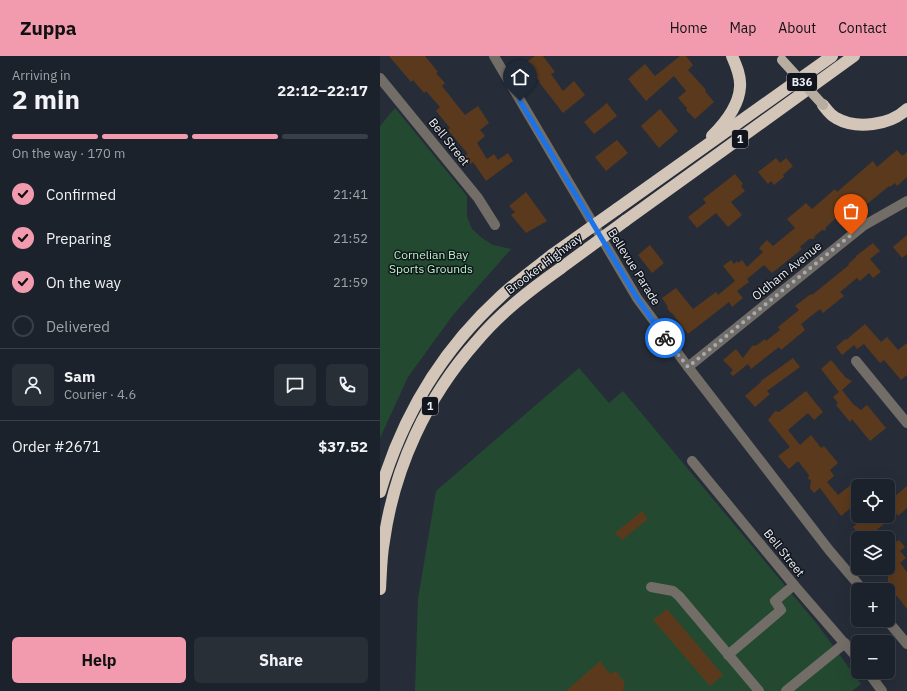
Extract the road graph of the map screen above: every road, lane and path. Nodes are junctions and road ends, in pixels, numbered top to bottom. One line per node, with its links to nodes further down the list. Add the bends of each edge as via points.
1 (494, 56): 14 (street, Bellevue Parade, via 637,298)
2 (732, 56): 10 (highway, via 738,70 740,86 737,100 720,128)
3 (832, 56): 10 (highway, Brooker Highway / 1)
4 (854, 56): 21 (highway, Brooker Highway / 1, bridge, via 529,292 476,341 453,369 413,440 398,480 384,540)
5 (782, 60): 8 (main road, B36, bridge)
6 (380, 78): 12 (street, Bell Street, via 478,198)
7 (907, 100): 8 (highway, via 887,112 864,116 838,112)
8 (823, 105): 9 (highway, via 837,118 863,124 888,120)
9 (907, 109)
10 (685, 162): 17 (highway, Brooker Highway / 1, bridge, via 552,255 500,297 467,330 424,390 402,431)
11 (907, 201): 14 (street, Oldham Avenue, via 863,226)
12 (495, 225)
13 (856, 361): 15 (street)
14 (688, 367): 18 (street, Bellevue Parade)
15 (907, 423)
16 (692, 461): 19 (street, Bell Street)
17 (380, 492)
18 (857, 583)
19 (794, 585): 23 (street, Bell Street); 26 (street, via 775,601 781,610)
20 (651, 588): 26 (street, via 673,591)
21 (380, 589)
22 (894, 627): 24 (street)
23 (845, 643): 25 (street, Bell Street); 29 (street)
24 (907, 644)
25 (851, 650)
26 (728, 655): 28 (street)
27 (873, 679): 30 (street)
28 (759, 691)
29 (786, 691)
30 (882, 691)

